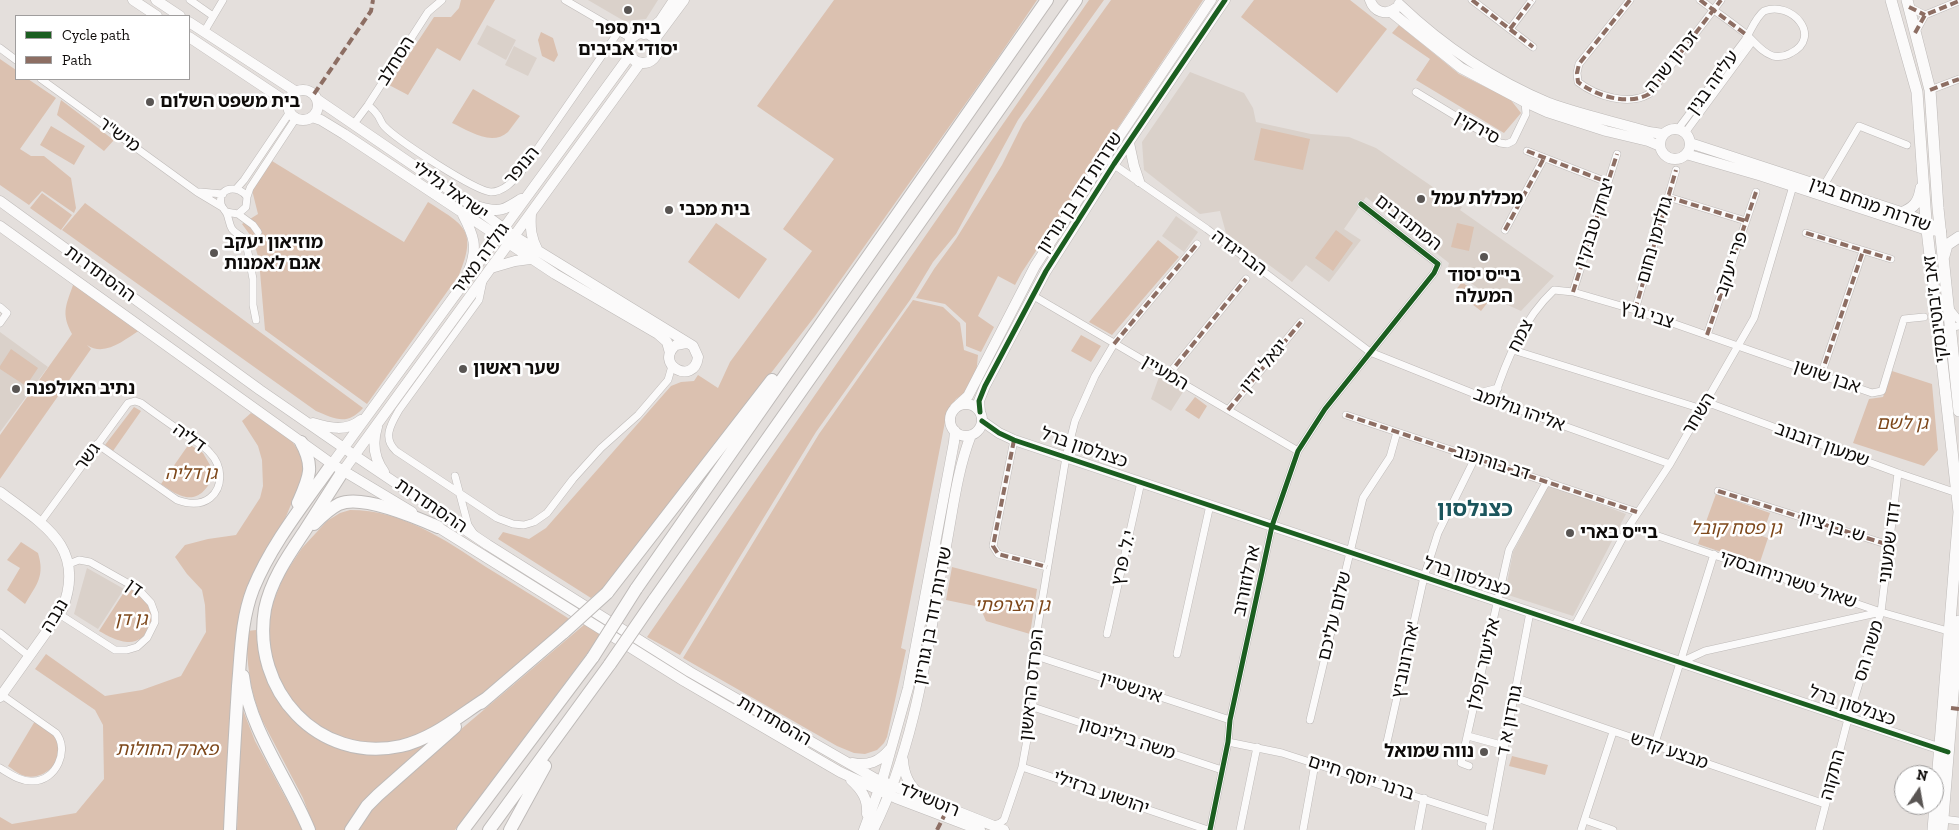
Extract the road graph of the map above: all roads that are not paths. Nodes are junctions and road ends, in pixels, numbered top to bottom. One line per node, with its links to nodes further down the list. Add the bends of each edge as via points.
1 (133, 0): 24 (street)
2 (156, 0): 25 (street)
3 (190, 0): 26 (street)
4 (223, 0): 26 (street)
5 (442, 0): 50 (street, הסחלב, via 428,12)
6 (565, 0): 30 (street)
7 (674, 0): 33 (street, via 660,21)
8 (684, 0): 37 (street, גולדה מאיר)
9 (1047, 0): 113 (highway)
10 (1076, 0): 213 (highway, bridge)
11 (1211, 0): 65 (street, שדרות דוד בן גוריון)
12 (1225, 0): 58 (street, שדרות דוד בן גוריון)
13 (1370, 0): 22 (street, via 1381,12)
14 (1472, 0): 29 (street)
15 (1532, 0): 29 (street)
16 (1630, 0): 23 (street, זכרון שרה, via 1579,64 1578,82 1601,95 1623,99 1642,98 1649,94)
17 (1700, 0): 23 (street)
18 (1721, 0): 23 (street)
19 (1892, 0): 69 (main road, זאב ז'בוטינסקי, via 1917,92)
20 (1959, 1): 27 (street)
21 (1908, 3): 27 (street); 32 (main road, זאב ז'בוטינסקי)
22 (1397, 5): 49 (street, via 1461,68); 57 (street, via 1466,59 1524,92 1551,104)
23 (1714, 10): 36 (street)
24 (156, 15)
25 (178, 15)
26 (214, 16): 31 (street)
27 (1925, 16): 32 (street)
28 (190, 23): 31 (street, ישראל גלילי)
29 (1510, 29): 38 (street)
30 (619, 31): 35 (street); 50 (street, הנופר, via 522,171 496,191 471,185 422,154 383,126)
31 (204, 32): 46 (street, ישראל גלילי)
32 (1915, 33): 45 (main road, זאב ז'בוטינסקי)
33 (644, 34): 35 (street); 37 (street)
34 (190, 38): 52 (street)
35 (632, 39): 40 (street, גולדה מאיר)
36 (1750, 39): 36 (street, עליזה בגין, via 1773,56 1789,55 1801,45 1805,36 1803,22 1793,10 1777,6 1762,12); 56 (street, עליזה בגין)
37 (655, 40): 42 (street, גולדה מאיר, via 656,56 649,62)
38 (1533, 47)
39 (0, 48): 41 (street)
40 (630, 55): 42 (street); 80 (street, גולדה מאיר)
41 (15, 59)
42 (640, 63): 89 (street, גולדה מאיר)
43 (1959, 79): 45 (street)
44 (42, 80): 76 (street, מיש"ר)
45 (1930, 90): 98 (main road, זאב ז'בוטינסקי)
46 (295, 91): 48 (street, ישראל גלילי, via 310,91); 52 (street, via 289,99)
47 (1416, 92): 53 (street, סירקין, via 1500,143 1513,141)
48 (318, 100): 54 (street, via 318,108); 55 (street, ישראל גלילי)
49 (1525, 102): 51 (street); 53 (street)
50 (368, 105): 55 (street, הסחלב)
51 (1537, 108): 53 (street); 61 (street)
52 (291, 111): 54 (street, via 307,119); 75 (street); 81 (street)
53 (1526, 114)
54 (312, 117): 88 (street, ישראל גלילי)
55 (353, 125): 85 (street, ישראל גלילי)
56 (1682, 131): 57 (street, via 1670,130); 59 (street)
57 (1663, 134): 61 (street)
58 (1129, 143): 67 (street, שדרות דוד בן גוריון); 71 (street)
59 (1690, 143): 64 (street); 74 (street, שדרות מנחם בגין)
60 (1907, 145): 74 (street, via 1858,126)
61 (1660, 146): 64 (street, via 1664,154 1672,158)
62 (1526, 151): 66 (street)
63 (1617, 154): 72 (street, יצחק טבנקין)
64 (1686, 154): 73 (street, שדרות מנחם בגין)
65 (1105, 158): 67 (street, הבריגדה); 143 (street, שדרות דוד בן גוריון, via 1035,266 968,396)
66 (1544, 158): 70 (street); 97 (street)
67 (1114, 164): 71 (street, הבריגדה); 116 (street, שדרות דוד בן גוריון)
68 (1676, 170): 82 (street, גולדמן נחום)
69 (1923, 177): 90 (main road, via 1919,200 1913,209); 95 (main road, זאב ז'בוטינסקי)
70 (1597, 178): 72 (street); 77 (street)
71 (1139, 181): 130 (street, הבריגדה)
72 (1607, 182): 77 (street, יצחק טבנקין)
73 (1793, 186): 95 (street, שדרות מנחם בגין); 128 (street, השחר, via 1754,318)
74 (1823, 187): 90 (street, שדרות מנחם בגין)
75 (236, 188): 79 (street); 81 (street)
76 (197, 192): 79 (street); 87 (street, מיש"ר)
77 (1604, 192): 115 (street, יצחק טבנקין)
78 (1756, 192): 92 (street, פרי יעקב)
79 (222, 194): 87 (street, via 220,202)
80 (528, 194): 85 (street, via 495,212); 100 (street, גולדה מאיר)
81 (246, 197): 86 (street)
82 (1668, 197): 92 (street); 118 (street, גולדמן נחום)
83 (0, 201): 150 (street, ההסתדרות)
84 (1361, 204): 109 (street, המתנדבים)
85 (474, 206): 100 (street, ישראל גלילי)
86 (246, 207): 91 (street); 93 (street)
87 (224, 210): 91 (street); 96 (street)
88 (462, 212): 100 (street, ישראל גלילי); 112 (street, via 475,242)
89 (531, 212): 103 (street, גולדה מאיר); 106 (street)
90 (1901, 213): 95 (street, שדרות מנחם בגין)
91 (237, 214): 93 (street); 96 (street)
92 (1746, 221): 124 (street, פרי יעקב)
93 (253, 225): 99 (street)
94 (0, 226): 157 (street, ההסתדרות)
95 (1926, 226): 98 (street, שדרות מנחם בגין); 125 (main road, זאב ז'בוטינסקי)
96 (232, 229): 120 (street, via 246,242)
97 (1505, 230)
98 (1940, 231): 102 (street); 107 (main road, זאב ז'בוטינסקי)
99 (258, 232)
100 (500, 233): 103 (street, ישראל גלילי); 112 (street, גולדה מאיר)
101 (1806, 233): 105 (street)
102 (1959, 237): 107 (main road, via 1947,245)
103 (511, 240): 106 (street, ישראל גלילי); 110 (street, גולדה מאיר)
104 (1197, 244): 127 (street, הפרדס הראשון)
105 (1863, 251): 108 (street); 135 (street)
106 (534, 255): 110 (street); 126 (street, ישראל גלילי); 131 (street, ישראל גלילי, via 658,334 667,342)
107 (1944, 258): 123 (main road, זאב ז'בוטינסקי, via 1949,308)
108 (1890, 259)
109 (1438, 264): 130 (street, ארלוזורוב, via 1434,274)
110 (487, 273): 139 (street, via 479,300); 145 (street, גולדה מאיר)
111 (1246, 279): 134 (street)
112 (464, 283): 144 (street, גולדה מאיר)
113 (845, 288): 211 (highway, bridge, via 607,593); 248 (highway, bridge, via 636,589 593,657)
114 (1554, 290): 115 (street, צבי גרץ); 129 (street, צמח, via 1540,303)
115 (1572, 292): 118 (street, צבי גרץ)
116 (1032, 295): 127 (street, המעיין); 149 (street, שדרות דוד בן גוריון, via 984,386 979,401)
117 (0, 307): 122 (street, via 7,312)
118 (1635, 310): 124 (street, צבי גרץ)
119 (1924, 317): 135 (street, אבן שושן, via 1904,319 1882,391 1872,393)
120 (256, 320)
121 (1300, 322): 146 (street, יגאל ידין)
122 (0, 323)
123 (1956, 324): 125 (street); 147 (main road, זאב ז'בוטינסקי)
124 (1707, 335): 128 (street, צבי גרץ)
125 (1940, 336): 166 (main road, זאב ז'בוטינסקי)
126 (686, 343): 131 (street, via 676,345); 133 (street, via 695,349 698,357 696,365)
127 (1114, 344): 134 (street, המעיין); 162 (street, הפרדס הראשון, via 1075,420)
128 (1739, 346): 135 (street, אבן שושן); 142 (street, השחר)
129 (1513, 350): 137 (street, צמח); 142 (street, שמעון דובנוב)
130 (1370, 352): 138 (street, אליהו גולומב); 160 (street, ארלוזורוב, via 1325,408)
131 (670, 353): 132 (street)
132 (672, 366): 133 (street); 136 (street)
133 (685, 372): 136 (street)
134 (1168, 375): 146 (street, המעיין)
135 (1821, 376)
136 (668, 380): 176 (street, via 638,415 601,448 547,513 534,522 513,524 497,518)
137 (1498, 388): 138 (street); 140 (street, צמח)
138 (1475, 394): 140 (street, אליהו גולומב)
139 (408, 398): 145 (street); 176 (street, via 391,424 390,446)
140 (1493, 401): 164 (street, אליהו גולומב)
141 (141, 403): 158 (street, גשר, via 128,403); 158 (street, דליה, via 211,453 220,474 214,494 202,502 177,500)
142 (1704, 406): 164 (street, השחר); 167 (street, שמעון דובנוב)
143 (955, 408): 149 (street, via 967,404 974,406); 152 (street, via 950,420)
144 (372, 409): 150 (street, via 359,422 340,429); 159 (street, גולדה מאיר)
145 (388, 409): 151 (street, גולדה מאיר)
146 (1228, 410): 160 (street, המעיין)
147 (1959, 411)
148 (1346, 415): 153 (street, דב בורוכוב)
149 (981, 417): 154 (street); 155 (street, כצנלסון ברל)
150 (303, 419): 159 (street, ההסתדרות)
151 (378, 422): 161 (street, גולדה מאיר); 169 (street, via 374,442 376,458)
152 (955, 431): 154 (street, via 964,436); 219 (street, שדרות דוד בן גוריון, via 908,688)
153 (1397, 432): 163 (street, דב בורוכוב); 187 (street, שלום עליכם, via 1390,457 1364,498)
154 (974, 433): 155 (street, כצנלסון ברל); 226 (street, שדרות דוד בן גוריון, via 959,473 925,660)
155 (999, 433): 156 (street, כצנלסון ברל)
156 (1014, 440): 162 (street, כצנלסון ברל); 191 (street, via 992,546 998,554)
157 (301, 442): 165 (street, ההסתדרות); 183 (highway, via 311,468)
158 (97, 444): 179 (street, גשר)
159 (344, 447): 161 (street, ההסתדרות); 165 (street, גולדה מאיר)
160 (1298, 451): 180 (street, ארלוזורוב)
161 (354, 455): 165 (street, גולדה מאיר); 169 (street, ההסתדרות)
162 (1066, 457): 171 (street, כצנלסון ברל); 191 (street, הפרדס הראשון)
163 (1475, 458): 170 (street, דב בורוכוב); 192 (street, אהרונוביץ', via 1438,533)
164 (1670, 464): 178 (street, השחר)
165 (337, 468): 182 (street, ההסתדרות); 183 (highway); 185 (highway)
166 (1955, 471): 172 (street, via 1946,483); 175 (main road, זאב ז'בוטינסקי)
167 (1898, 473): 172 (street, שמעון דובנוב); 186 (street, דוד שמעוני)
168 (455, 476): 176 (street)
169 (392, 480): 184 (street, ההסתדרות)
170 (1547, 481): 178 (street, דב בורוכוב); 193 (street, אליעזר קפלן, via 1509,550)
171 (1141, 482): 177 (street, כצנלסון ברל); 201 (street, י.ל. פרץ)
172 (1938, 485): 175 (street, שמעון דובנוב)
173 (1718, 491): 186 (street, ש. בן ציון)
174 (0, 492): 179 (street, נגבה)
175 (1957, 493): 189 (main road, זאב ז'בוטינסקי)
176 (461, 495): 184 (street, via 468,525)
177 (1210, 505): 180 (street, כצנלסון ברל); 204 (street)
178 (1637, 512): 181 (street, השחר)
179 (40, 523): 190 (street, נגבה, via 59,543)
180 (1272, 526): 187 (street, כצנלסון ברל); 215 (street, ארלוזורוב)
181 (1629, 526): 188 (street, שאול טשרניחובסקי); 198 (street, השחר)
182 (438, 527): 185 (highway, via 394,510 346,502 326,512); 233 (street, ההסתדרות, via 684,681)
183 (284, 532): 202 (highway, via 253,589)
184 (475, 536): 227 (street, ההסתדרות, via 690,672)
185 (297, 542): 211 (highway, via 274,582 263,634 265,659 272,680 299,717 324,735 345,744 388,748 410,744 432,734)
186 (1889, 544): 195 (street, דוד שמעוני)
187 (1350, 553): 192 (street, כצנלסון ברל); 216 (street, שלום עליכם)
188 (1714, 554): 195 (street, שאול טשרניחובסקי); 207 (street)
189 (1957, 559): 199 (main road, זאב ז'בוטינסקי)
190 (69, 564): 196 (street, נגבה, via 70,584); 196 (street, דן, via 79,560 90,562 138,589 151,603 155,622 138,647 114,650)
191 (1047, 567): 205 (street, הפרדס הראשון)
192 (1424, 577): 193 (street, כצנלסון ברל); 221 (street, אהרונוביץ')
193 (1499, 602): 194 (street, כצנלסון ברל); 218 (street, אליעזר קפלן)
194 (1530, 612): 198 (street, כצנלסון ברל); 210 (street, גורדון א ד)
195 (1881, 612): 199 (street, שאול טשרניחובסקי); 203 (street); 214 (street, משה הס)
196 (58, 614): 206 (street, נגבה)
197 (1959, 621): 225 (main road, זאב ז'בוטינסקי)
198 (1574, 627): 207 (street, כצנלסון ברל)
199 (1948, 631): 225 (main road, זאב ז'בוטינסקי)
200 (0, 633): 206 (street)
201 (1107, 634)
202 (241, 644): 245 (highway); 246 (highway, via 244,679 255,722)
203 (1705, 651): 207 (street); 208 (street, via 1695,663)
204 (1177, 654)
205 (1032, 655): 212 (street, הפרדס הראשון); 215 (street, אינשטיין)
206 (29, 656): 209 (street, נגבה)
207 (1679, 663): 208 (street, כצנלסון ברל); 223 (street)
208 (1698, 669): 214 (street, כצנלסון ברל)
209 (1, 696): 231 (street, via 56,734 60,739 61,753 56,768 35,782 22,780)
210 (1514, 697): 217 (street, מבצע קדש); 222 (street, גורדון א ד)
211 (487, 698): 247 (highway, via 385,788 367,806)
212 (1033, 707): 230 (street, הפרדס הראשון); 232 (street, משה בילינסון)
213 (575, 714): 249 (highway); 250 (highway)
214 (1848, 719): 225 (street, כצנלסון ברל); 238 (street, התקוה)
215 (1230, 720): 220 (street, ארלוזורוב)
216 (1310, 720)
217 (1613, 732): 223 (street, מבצע קדש); 239 (street)
218 (1468, 736): 222 (street); 229 (street, אליעזר קפלן, via 1461,764)
219 (894, 739): 227 (street, via 878,761 863,764); 234 (street, שדרות דוד בן גוריון)
220 (1228, 742): 224 (street, ברנר יוסף חיים); 232 (street, ארלוזורוב)
221 (1387, 742)
222 (1505, 746): 240 (street, גורדון א ד)
223 (1654, 746): 238 (street, מבצע קדש)
224 (1257, 747): 228 (street, ברנר יוסף חיים); 254 (street)
225 (1943, 751): 242 (main road, זאב ז'בוטינסקי); 261 (main road, זאב ז'בוטינסקי)
226 (903, 754): 235 (street, שדרות דוד בן גוריון); 237 (street, via 908,781 919,794)
227 (841, 759): 234 (street, ההסתדרות)
228 (1315, 764): 236 (street, ברנר יוסף חיים); 255 (street)
229 (1469, 766)
230 (1022, 767): 243 (street, הפרדס הראשון, via 1004,820); 253 (street, יהושוע ברזילי)
231 (0, 768)
232 (1222, 770): 253 (street, ארלוזורוב)
233 (840, 772): 234 (street, ההסתדרות); 244 (street, via 864,794 868,806)
234 (880, 786): 235 (street, רוטשילד); 244 (street, שדרות דוד בן גוריון)
235 (891, 790): 237 (street, רוטשילד); 244 (street, שדרות דוד בן גוריון); 251 (street, רוטשילד)
236 (1424, 798): 240 (street, ברנר יוסף חיים); 256 (street)
237 (932, 802): 243 (street, רוטשילד)
238 (1825, 804): 260 (street, התקוה)
239 (1585, 820): 258 (street); 259 (street)
240 (1491, 821): 257 (street, גורדון א ד)
241 (1959, 821): 242 (street)
242 (1942, 824)
243 (990, 825): 252 (street, רוטשילד)
244 (867, 829)
245 (230, 830)
246 (309, 830)
247 (351, 830)
248 (463, 830)
249 (489, 830)
250 (510, 830)
251 (980, 830)
252 (1004, 830)
253 (1209, 830)
254 (1240, 830)
255 (1303, 830)
256 (1418, 830)
257 (1489, 830)
258 (1582, 830)
259 (1613, 830)
260 (1819, 830)
261 (1933, 830)

